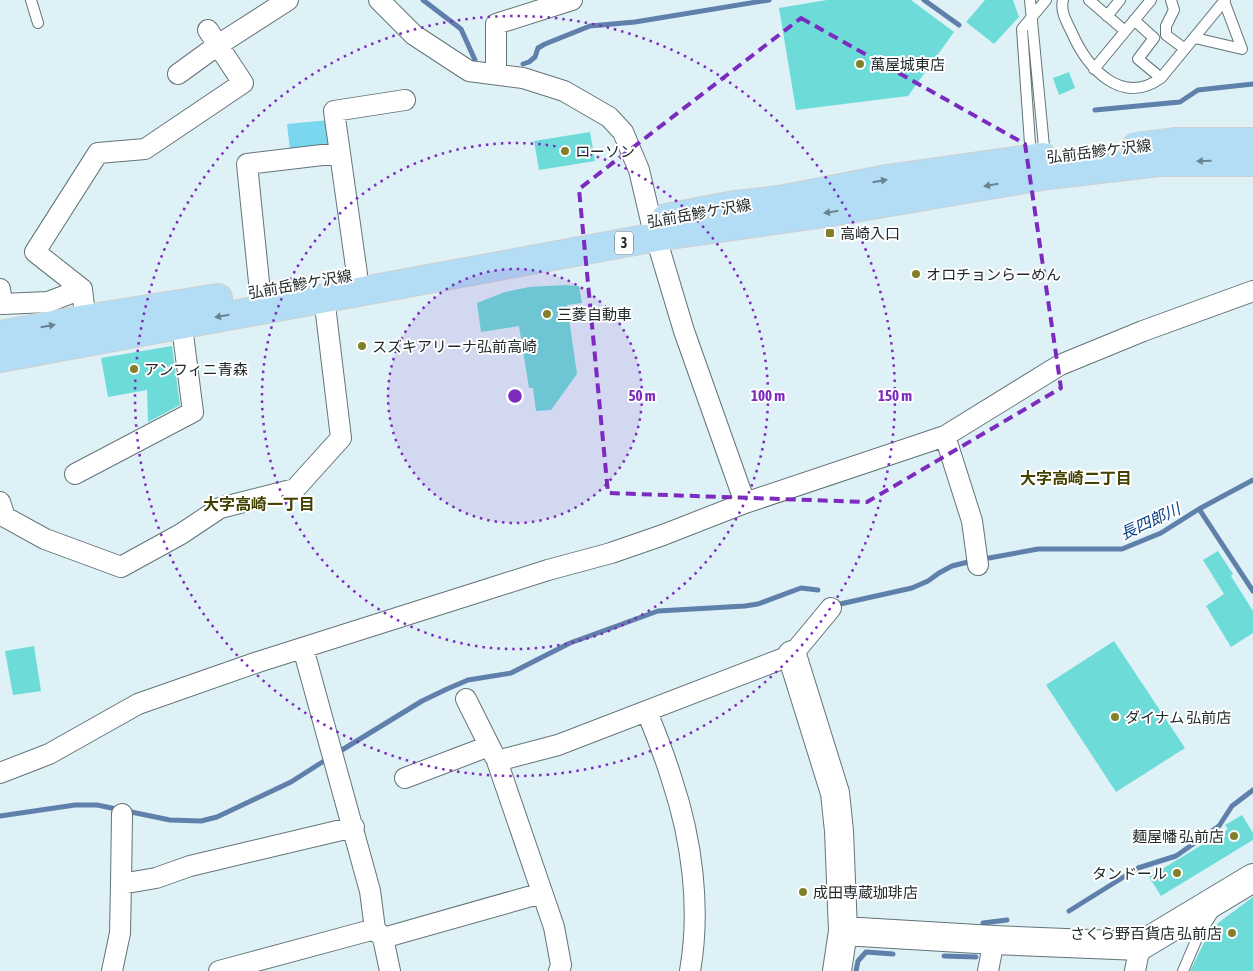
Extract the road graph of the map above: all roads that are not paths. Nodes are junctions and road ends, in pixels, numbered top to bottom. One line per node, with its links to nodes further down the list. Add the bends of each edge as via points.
1 (31, 0): 17 (lane)
2 (288, 0): 19 (street)
3 (380, 0): 24 (street, via 414,35 469,71)
4 (572, 0): 24 (street, via 496,24)
5 (1030, 0): 15 (lane)
6 (1046, 0): 15 (lane)
7 (1063, 0): 22 (lane, via 1067,23)
8 (1088, 0): 14 (lane)
9 (1120, 0): 14 (lane)
10 (1151, 0): 16 (lane)
11 (1171, 0): 21 (lane, via 1174,10 1166,26 1166,35)
12 (1210, 0): 13 (lane)
13 (1223, 3): 20 (lane); 20 (lane, via 1242,49)
14 (1107, 16): 18 (lane)
15 (1031, 18): 30 (lane); 30 (lane, via 1022,29)
16 (1134, 20): 18 (lane); 25 (lane, via 1154,38 1138,59)
17 (38, 23)
18 (1125, 31): 22 (lane)
19 (213, 37): 23 (street); 34 (street, via 243,83 145,149 98,153 35,252)
20 (1194, 38): 21 (lane)
21 (1185, 49): 25 (lane)
22 (1094, 69): 25 (lane, via 1104,78 1128,88 1141,87)
23 (178, 74)
24 (496, 74): 31 (street, via 523,78 564,92 609,117 623,132 639,170)
25 (1161, 78)
26 (405, 100): 28 (street, via 334,111)
27 (1253, 142): 30 (main road, 弘前岳鰺ケ沢線 / 3, via 1174,142)
28 (339, 153): 32 (street); 36 (street, via 247,164)
29 (1253, 162): 30 (main road, 3, one-way to 30)
30 (1039, 167): 31 (main road, 弘前岳鰺ケ沢線 / 3, via 886,179 780,200 736,205)
31 (654, 229): 32 (main road, 弘前岳鰺ケ沢線 / 3); 37 (main road, 3); 45 (street, via 684,331)
32 (357, 274): 36 (main road, 弘前岳鰺ケ沢線 / 3)
33 (0, 289): 34 (street, via 2,304 48,302)
34 (82, 289): 39 (street)
35 (1253, 291): 42 (street, via 1060,365)
36 (260, 292): 38 (main road, 弘前岳鰺ケ沢線 / 3)
37 (324, 298): 38 (main road, 3, one-way to 38); 44 (street, via 341,438 295,489 220,508 121,567 44,539 5,517)
38 (180, 314): 39 (main road, 弘前岳鰺ケ沢線 / 3); 43 (street, via 193,412)
39 (87, 330): 40 (main road, 弘前岳鰺ケ沢線 / 3, one-way to 39); 41 (main road, 3)
40 (0, 334)
41 (0, 358)
42 (944, 436): 45 (street); 46 (street, via 972,521)
43 (75, 474)
44 (0, 502)
45 (746, 503): 48 (street, via 611,553 539,572)
46 (978, 565)
47 (831, 608): 49 (street)
48 (303, 648): 53 (street, via 138,704 49,754); 56 (street)
49 (792, 655): 51 (street); 61 (street, via 835,794)
50 (466, 699): 52 (street)
51 (647, 712): 52 (street, via 558,745); 69 (street, via 673,781 686,834 694,886 694,944)
52 (493, 754): 54 (street); 59 (street)
53 (0, 773)
54 (405, 778)
55 (122, 814): 58 (street)
56 (354, 827): 58 (street); 62 (street)
57 (1253, 878): 60 (street)
58 (121, 884): 66 (street, via 120,933)
59 (542, 893): 62 (street); 68 (street, via 554,927 561,965)
60 (1223, 897): 64 (street); 72 (lane, via 1198,936)
61 (843, 931): 63 (street); 70 (street)
62 (379, 934): 65 (street); 67 (street)
63 (994, 940): 64 (street); 71 (street)
64 (1138, 959)
65 (224, 970)
66 (112, 971)
67 (390, 971)
68 (559, 971)
69 (690, 971)
70 (837, 971)
71 (988, 971)
72 (1183, 971)

